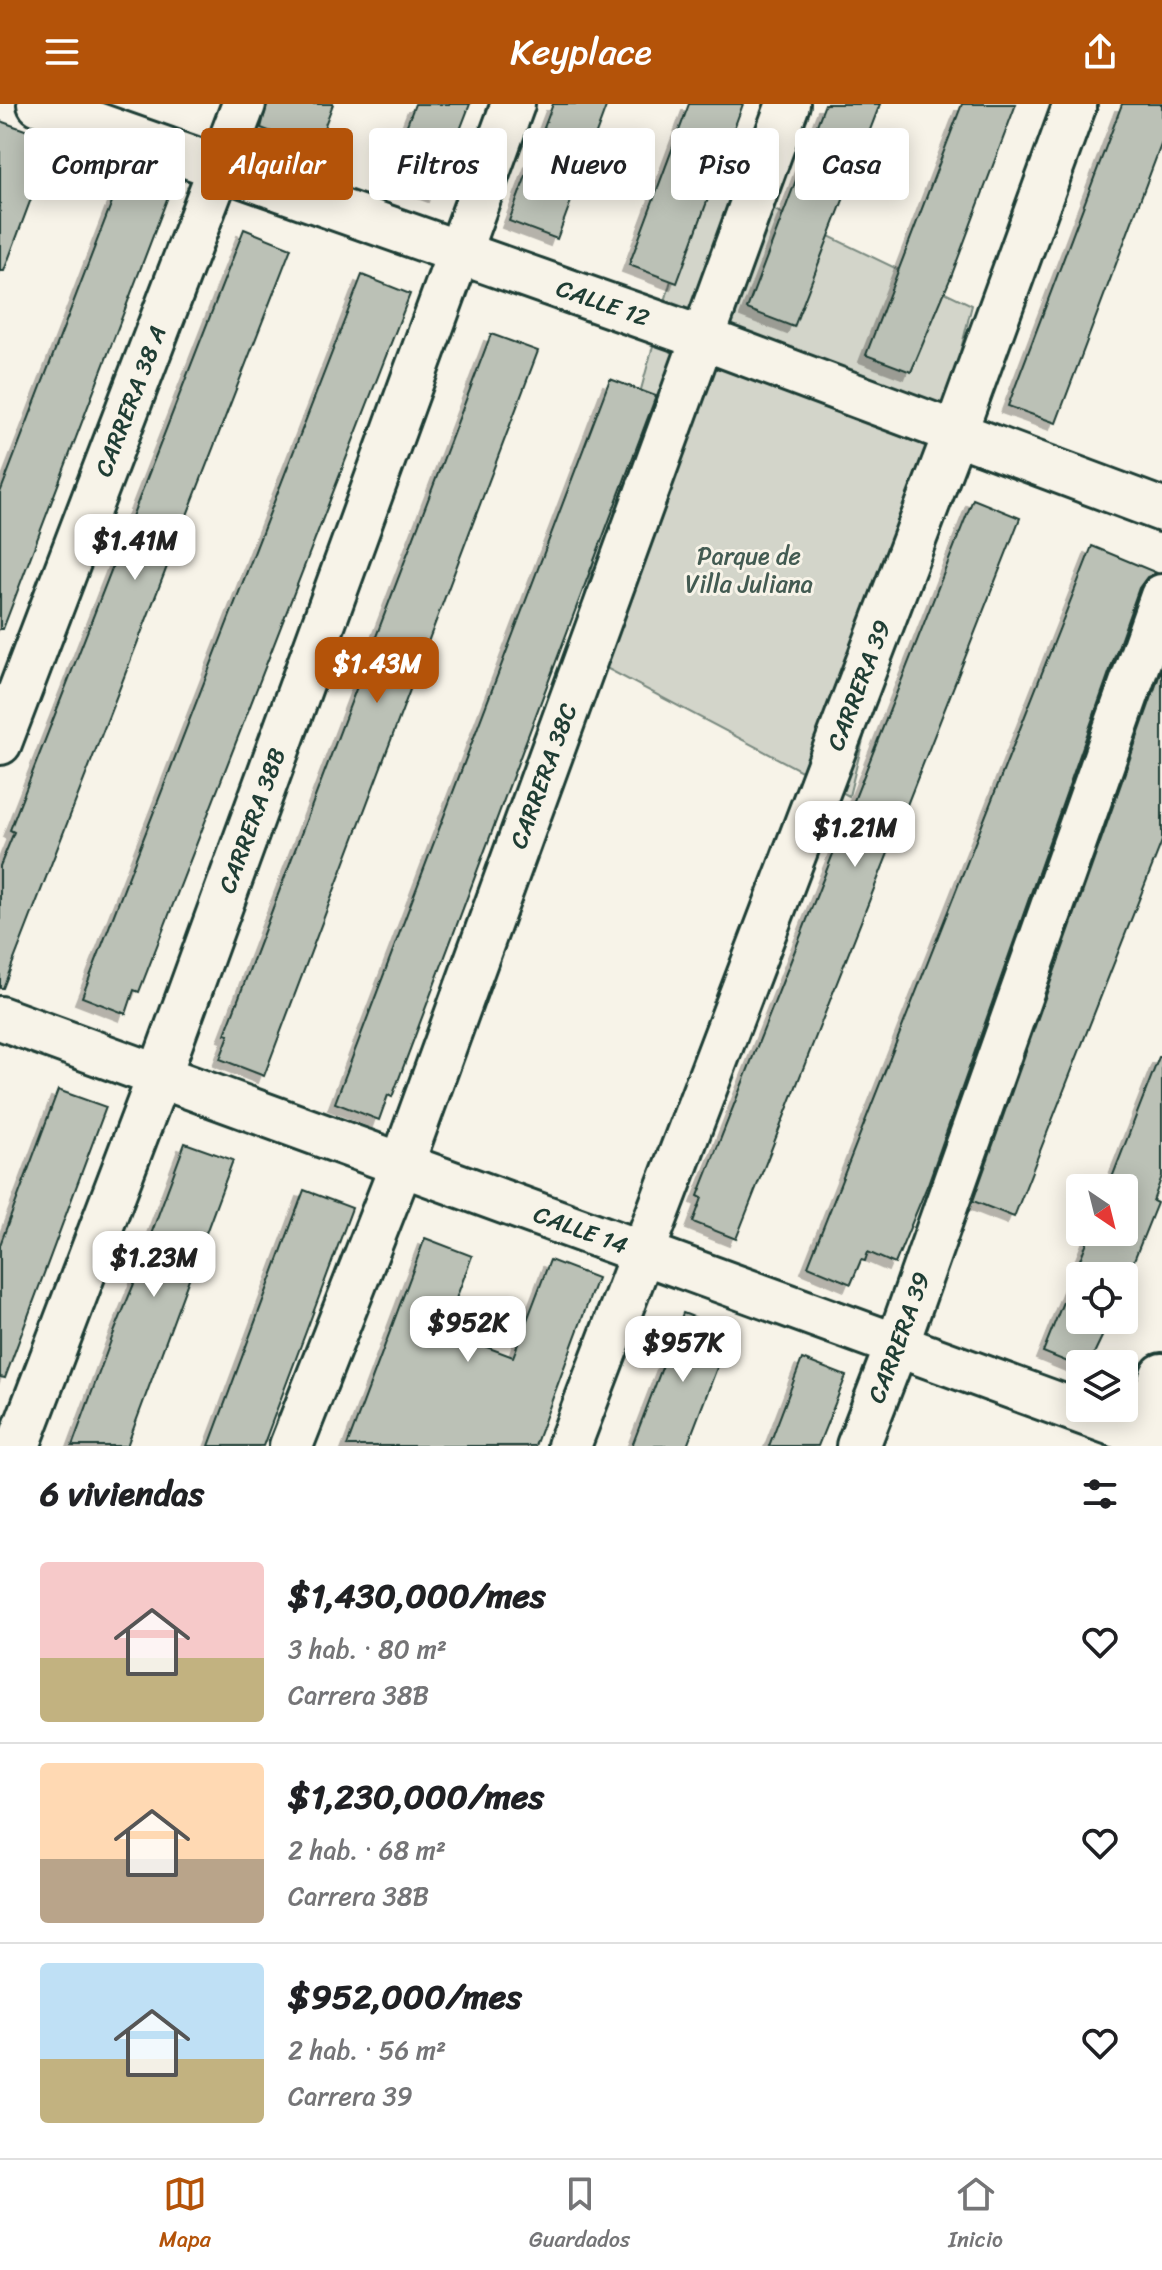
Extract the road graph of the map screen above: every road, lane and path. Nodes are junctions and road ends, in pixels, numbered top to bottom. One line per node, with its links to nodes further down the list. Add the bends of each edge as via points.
1 (39, 104): 7 (street, CALLE 12)
2 (244, 104): 6 (street, CARRERA 38 A)
3 (513, 104): 10 (street, CARRERA 38B)
4 (788, 104): 11 (street, CARRERA 38C)
5 (1075, 104): 12 (street, CARRERA 39)
6 (235, 128)
7 (201, 162)
8 (208, 200): 15 (street, CARRERA 38 A)
9 (308, 200): 10 (street, CALLE 12)
10 (459, 253): 11 (street, CALLE 12); 17 (street, CARRERA 38B)
11 (702, 338): 12 (street, CALLE 12); 18 (street, CARRERA 38C)
12 (955, 433): 13 (street, CALLE 12); 19 (street, CARRERA 39)
13 (1162, 510)
14 (1162, 596): 20 (street, CARRERA 39)
15 (0, 743)
16 (0, 1018): 17 (street, CALLE 14)
17 (159, 1076): 18 (street, CALLE 14); 23 (street, CARRERA 38B)
18 (402, 1164): 19 (street, CALLE 14); 24 (street, CARRERA 38C)
19 (643, 1252): 20 (street, CALLE 14); 25 (street, CARRERA 39)
20 (897, 1345): 22 (street, CALLE 14); 26 (street, CARRERA 39)
21 (1162, 1375): 22 (street)
22 (1146, 1440)
23 (18, 1446)
24 (291, 1446)
25 (569, 1446)
26 (858, 1446)

